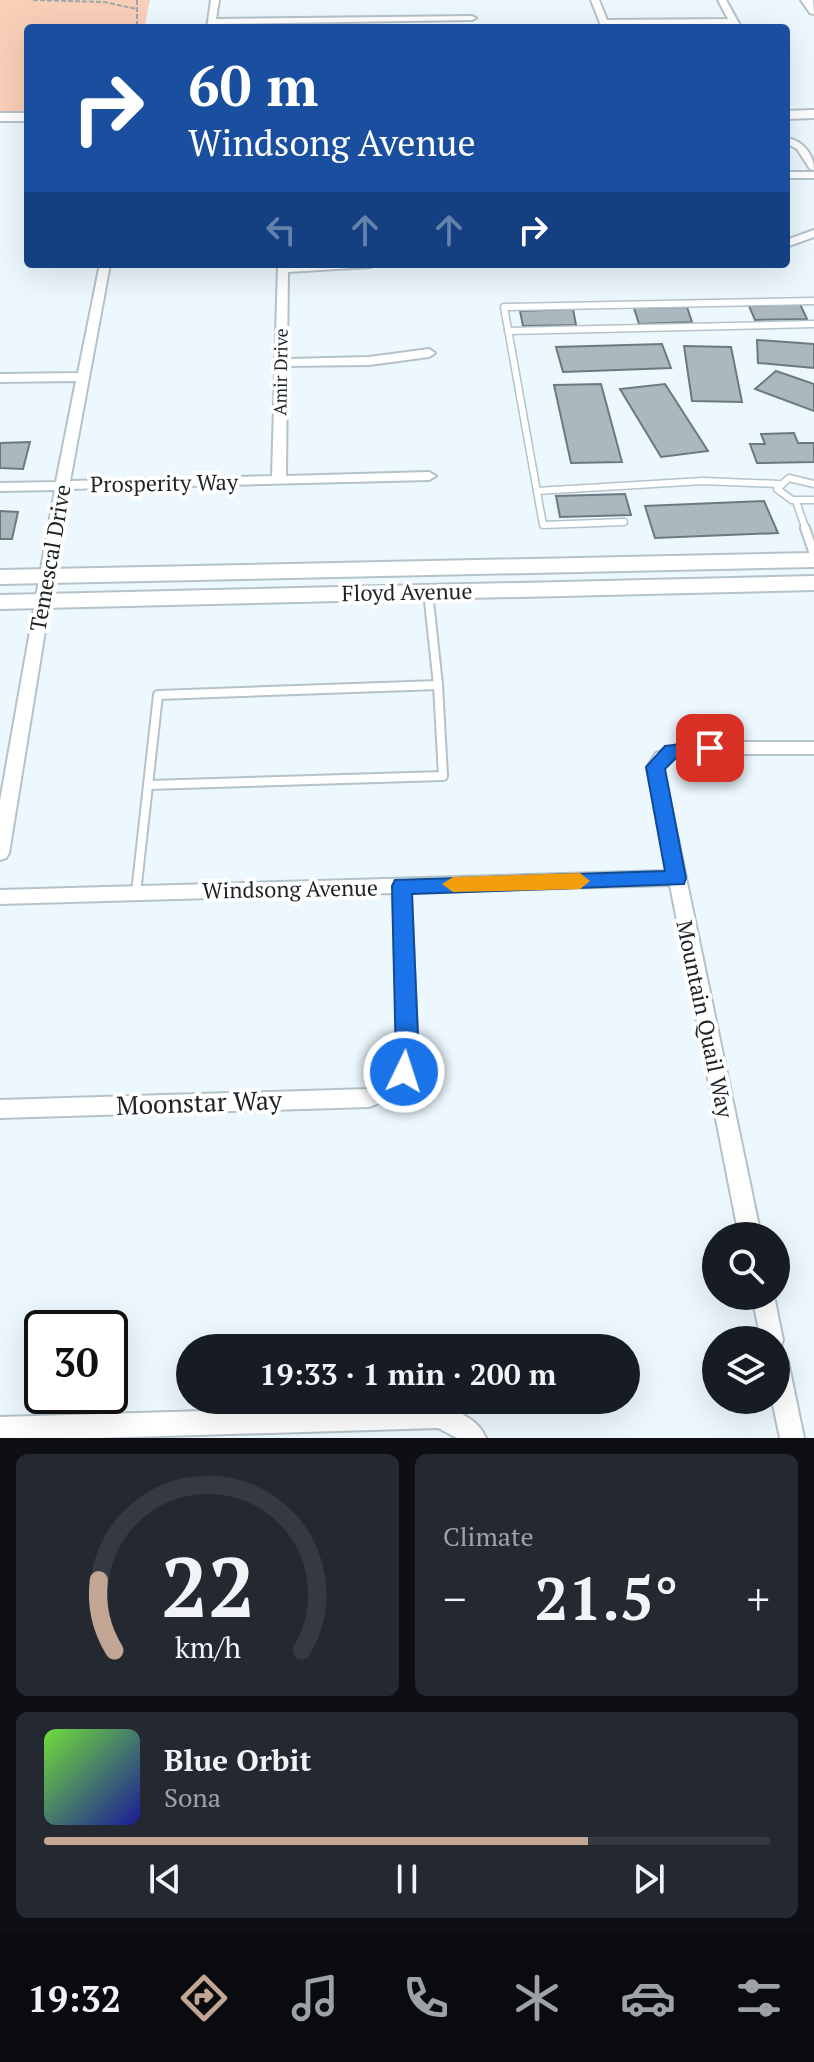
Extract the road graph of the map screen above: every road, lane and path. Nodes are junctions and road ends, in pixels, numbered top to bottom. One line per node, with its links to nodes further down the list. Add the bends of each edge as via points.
1 (33, 0): 7 (path, via 104,2)
2 (137, 0): 7 (path)
3 (215, 0): 11 (street)
4 (595, 0): 13 (street)
5 (722, 0): 14 (street)
6 (807, 0): 8 (street)
7 (137, 9): 10 (path)
8 (814, 10)
9 (472, 18): 12 (street)
10 (137, 24)
11 (212, 24)
12 (342, 24)
13 (604, 24)
14 (735, 24)
15 (790, 116): 16 (street)
16 (814, 116)
17 (0, 117): 18 (street)
18 (24, 117)
19 (790, 141): 20 (street)
20 (814, 167)
21 (790, 175): 22 (street)
22 (814, 175)
23 (814, 233): 24 (street)
24 (790, 242)
25 (104, 268): 32 (street, Temescal Drive)
26 (282, 268): 31 (street, Amir Drive)
27 (814, 301): 29 (lane, via 504,307)
28 (814, 324): 29 (lane)
29 (508, 331): 40 (lane)
30 (429, 353): 31 (street)
31 (281, 363): 35 (street, Amir Drive)
32 (83, 377): 33 (street); 38 (street, Temescal Drive)
33 (0, 378)
34 (429, 476): 35 (street, Prosperity Way)
35 (279, 480): 38 (street, Prosperity Way)
36 (813, 483): 37 (lane, via 789,478)
37 (779, 484): 40 (lane, via 714,481); 42 (lane, via 779,493)
38 (62, 486): 39 (street, Prosperity Way); 45 (street, Temescal Drive)
39 (0, 487)
40 (537, 491): 43 (lane, via 543,525)
41 (814, 500): 42 (lane)
42 (796, 501): 44 (lane)
43 (624, 522)
44 (814, 557): 45 (street, Floyd Avenue)
45 (45, 576): 46 (street, Floyd Avenue); 49 (street, Temescal Drive)
46 (0, 577)
47 (814, 583): 48 (street, Floyd Avenue)
48 (428, 592): 49 (street, Floyd Avenue); 51 (lane)
49 (41, 601): 50 (street, Floyd Avenue); 53 (street, Temescal Drive)
50 (0, 602)
51 (438, 685): 54 (lane, via 158,695); 54 (lane, via 443,776)
52 (814, 748): 56 (street, Mountain Quail Way, via 683,748 662,757 654,774)
53 (8, 770): 55 (street, Temescal Drive)
54 (148, 785): 58 (lane)
55 (0, 853)
56 (676, 878): 57 (street, Windsong Avenue); 61 (street, Mountain Quail Way)
57 (402, 886): 58 (street, Windsong Avenue); 60 (street, Moonstar Way, via 408,1061 395,1085 369,1098)
58 (136, 893): 59 (street, Windsong Avenue)
59 (0, 897)
60 (0, 1109)
61 (747, 1222)
62 (787, 1414): 66 (street)
63 (0, 1429): 64 (street)
64 (209, 1430): 65 (street, via 438,1416)
65 (471, 1435)
66 (792, 1438)

